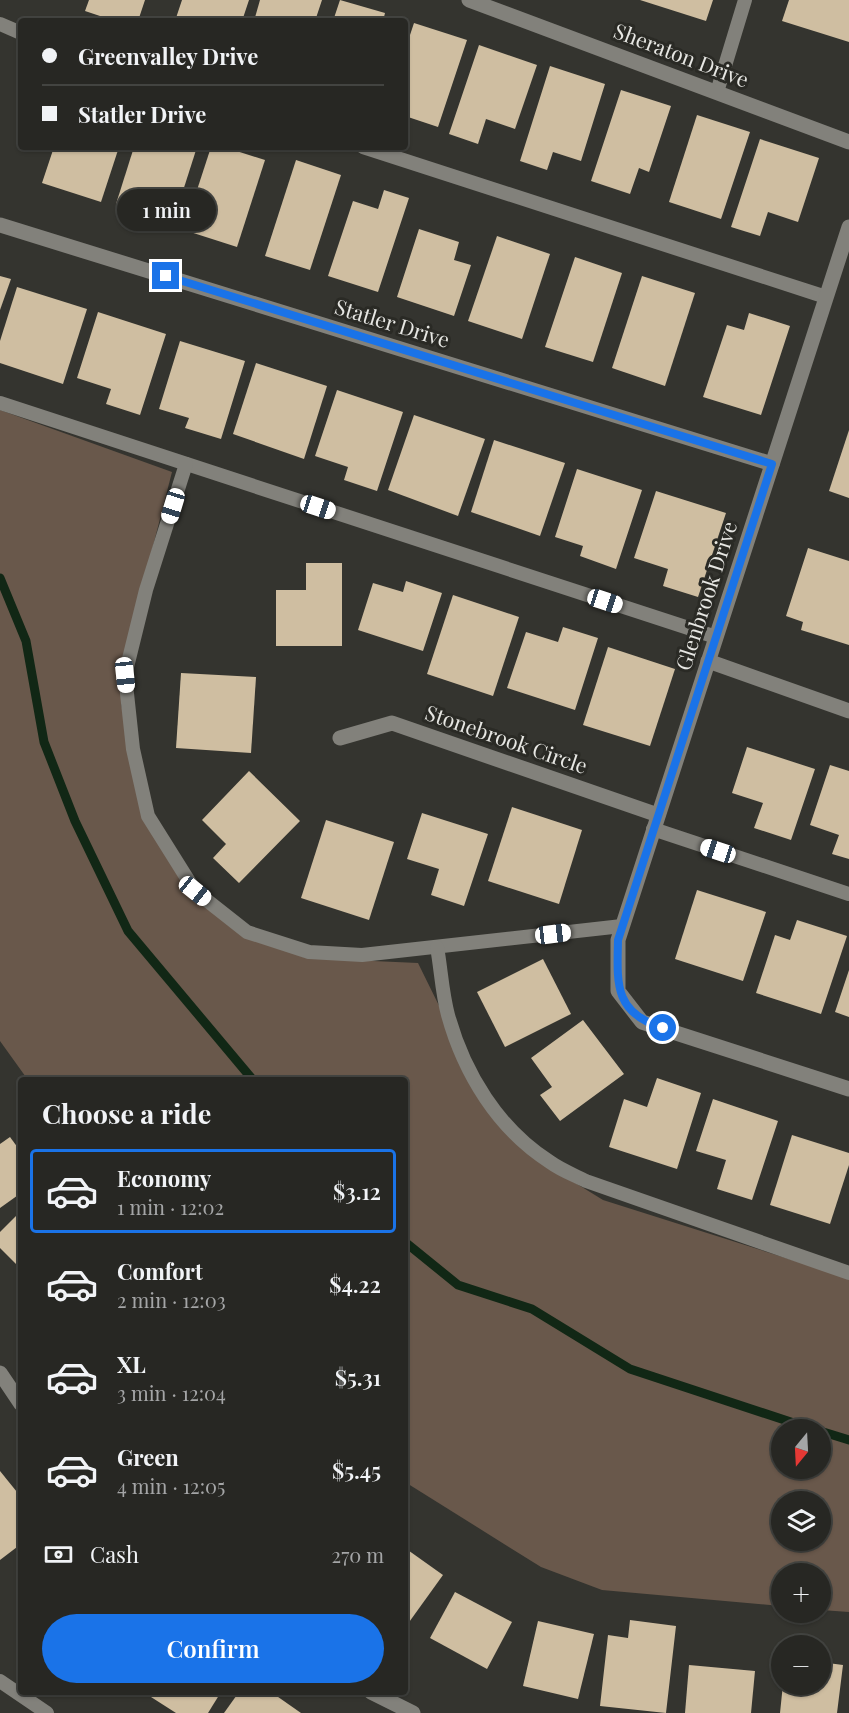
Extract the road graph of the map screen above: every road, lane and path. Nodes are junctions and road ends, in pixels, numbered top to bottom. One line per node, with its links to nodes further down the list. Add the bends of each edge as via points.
1 (470, 0): 3 (street, Sheraton Drive)
2 (745, 0): 6 (lane)
3 (499, 5): 6 (street, Sheraton Drive)
4 (0, 24): 5 (lane)
5 (18, 32)
6 (717, 92): 7 (street, Sheraton Drive)
7 (849, 142)
8 (372, 150): 11 (lane)
9 (0, 225): 14 (street, Statler Drive)
10 (849, 227): 11 (street, Glenbrook Drive)
11 (826, 297): 14 (street, Glenbrook Drive)
12 (0, 403): 13 (lane)
13 (186, 464): 15 (lane); 22 (lane, via 146,590 125,675 133,749 148,816 195,891 247,932 309,952 362,955)
14 (772, 464): 15 (street, Glenbrook Drive)
15 (716, 637): 16 (street, Glenbrook Drive)
16 (708, 661): 17 (street); 19 (street, Glenbrook Drive)
17 (849, 711)
18 (340, 738): 19 (street, Stonebrook Circle, via 392,723)
19 (656, 822): 20 (lane); 21 (street, Glenbrook Drive)
20 (849, 894)
21 (622, 926): 22 (lane); 23 (street, Glenbrook Drive, via 618,940 618,991 642,1022)
22 (437, 947): 24 (lane, via 447,1013 460,1052 481,1092 516,1136 550,1162 586,1181)
23 (849, 1089)
24 (849, 1273)
25 (0, 1373): 26 (street)
26 (18, 1400)
27 (0, 1681): 28 (lane)
28 (18, 1693)
29 (21, 1695): 31 (lane)
30 (377, 1695): 32 (street)
31 (47, 1713)
32 (413, 1713)

